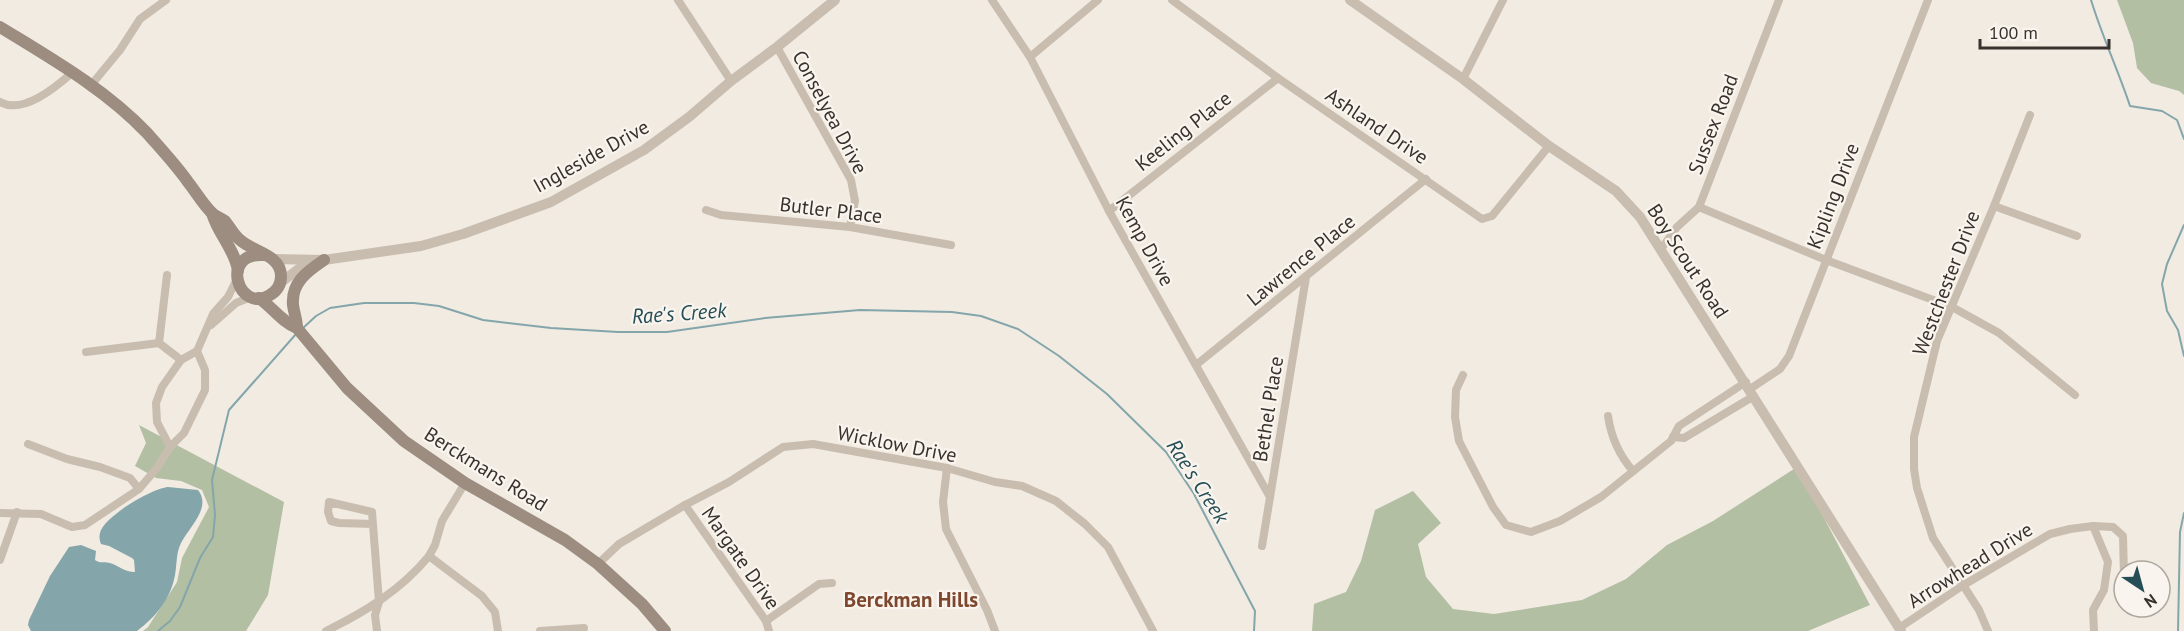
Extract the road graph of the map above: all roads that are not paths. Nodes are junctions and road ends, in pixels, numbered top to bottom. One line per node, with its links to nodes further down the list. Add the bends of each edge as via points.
1 (166, 0): 18 (street, via 140,19)
2 (678, 0): 17 (street)
3 (835, 0): 12 (street, Ingleside Drive)
4 (992, 0): 13 (street, Kemp Drive)
5 (1098, 0): 13 (street)
6 (1172, 0): 15 (street, Ashland Drive)
7 (1503, 0): 16 (street)
8 (1779, 0): 24 (street, Sussex Road)
9 (1928, 0): 34 (street, Kipling Drive)
10 (1357, 2): 16 (street, Boy Scout Road)
11 (0, 27): 14 (main road)
12 (777, 48): 17 (street, Ingleside Drive); 28 (street, Conselyea Drive, via 851,180 855,201)
13 (1030, 57): 26 (street, Kemp Drive)
14 (73, 72): 18 (main road); 19 (street, via 29,102 8,106)
15 (1278, 78): 22 (street, Ashland Drive); 26 (street, Keeling Place)
16 (1463, 79): 21 (street, Boy Scout Road)
17 (731, 81): 33 (street, Ingleside Drive, via 644,150 550,202 421,246)
18 (92, 84): 27 (main road, via 146,132)
19 (0, 102)
20 (2030, 114): 23 (street, Westchester Drive)
21 (1549, 146): 22 (street, Ashland Drive, via 1492,216 1482,219); 31 (street, Boy Scout Road, via 1616,191 1640,217)
22 (1426, 179): 37 (street, Lawrence Place)
23 (1994, 206): 29 (street); 40 (street, Westchester Drive)
24 (1699, 207): 31 (street, Sussex Road); 34 (street)
25 (706, 210): 28 (street, Butler Place, via 721,215)
26 (1109, 211): 47 (street, Kemp Drive)
27 (212, 213): 32 (main road, via 240,240); 36 (main road, via 231,249)
28 (850, 227): 30 (street, Butler Place)
29 (2077, 236)
30 (951, 245)
31 (1661, 249): 49 (street, Boy Scout Road)
32 (268, 257): 33 (street, Ingleside Drive); 36 (main road, via 250,256); 38 (main road, via 279,268)
33 (324, 260): 38 (street, Ingleside Drive, via 300,268); 41 (main road, via 297,283 293,297)
34 (1826, 260): 40 (street); 49 (street, Kipling Drive, via 1789,356 1780,369)
35 (167, 275): 43 (street)
36 (237, 275): 39 (main road, via 243,292); 42 (street)
37 (1306, 277): 47 (street, Lawrence Place); 59 (street, Bethel Place)
38 (280, 284): 39 (main road, via 271,295); 41 (main road, Berckmans Road)
39 (255, 297): 41 (main road, Berckmans Road, via 289,325); 42 (street, via 236,303)
40 (1952, 307): 50 (street, via 1999,333); 71 (street, Westchester Drive, via 1937,341 1914,437 1914,469 1933,538)
41 (297, 324): 57 (main road, Berckmans Road, via 324,362 374,415)
42 (208, 327): 44 (street)
43 (159, 343): 45 (street); 46 (street)
44 (196, 351): 46 (street); 54 (street, via 205,370 205,390 184,434)
45 (86, 352)
46 (181, 360): 54 (street, via 156,403 157,422)
47 (1196, 365): 59 (street, Kemp Drive)
48 (1463, 375): 56 (street, Kipling Drive, via 1456,390 1459,441 1492,507 1506,525 1531,532 1560,521 1601,497)
49 (1750, 389): 52 (street, Kipling Drive, via 1679,426); 52 (street, Kipling Drive, via 1684,438); 75 (street, Boy Scout Road)
50 (2075, 395)
51 (1608, 416): 56 (street, via 1611,435)
52 (1674, 437): 56 (street, Kipling Drive)
53 (28, 444): 58 (street, via 130,478)
54 (170, 447): 58 (street)
55 (947, 468): 60 (street, Wicklow Drive, via 813,444 783,447); 82 (street, via 943,502 946,529); 83 (street, Wicklow Drive, via 1022,486 1056,501 1108,547)
56 (1633, 471)
57 (465, 483): 66 (street, via 442,521); 69 (main road, Berckmans Road, via 565,540)
58 (139, 489): 61 (street, via 85,525 72,527 41,514)
59 (1270, 497): 65 (street, Bethel Place)
60 (685, 505): 69 (street, Wicklow Drive, via 619,544); 73 (street, Margate Drive)
61 (17, 512): 62 (street); 68 (street)
62 (0, 513)
63 (373, 524): 63 (street, via 331,521 329,502 372,512); 72 (street)
64 (2093, 526): 67 (street, Arrowhead Drive, via 2113,527 2123,536); 71 (street, Arrowhead Drive, via 2050,534); 85 (street, via 2108,562 2104,590 2093,610)
65 (1262, 546)
66 (429, 556): 72 (street); 78 (street, via 482,596 495,612)
67 (2124, 559)
68 (0, 560)
69 (598, 564): 80 (main road, Berckmans Road, via 642,604)
70 (832, 584): 73 (street, via 819,584)
71 (1962, 586): 75 (street, Arrowhead Drive); 84 (street, Westchester Drive)
72 (379, 602): 76 (street); 77 (street, via 375,615)
73 (766, 621): 81 (street, Margate Drive)
74 (584, 628): 79 (street)
75 (1900, 630)
76 (326, 631)
77 (377, 631)
78 (498, 631)
79 (540, 631)
80 (664, 631)
81 (769, 631)
82 (994, 631)
83 (1153, 631)
84 (1988, 631)
85 (2094, 631)

